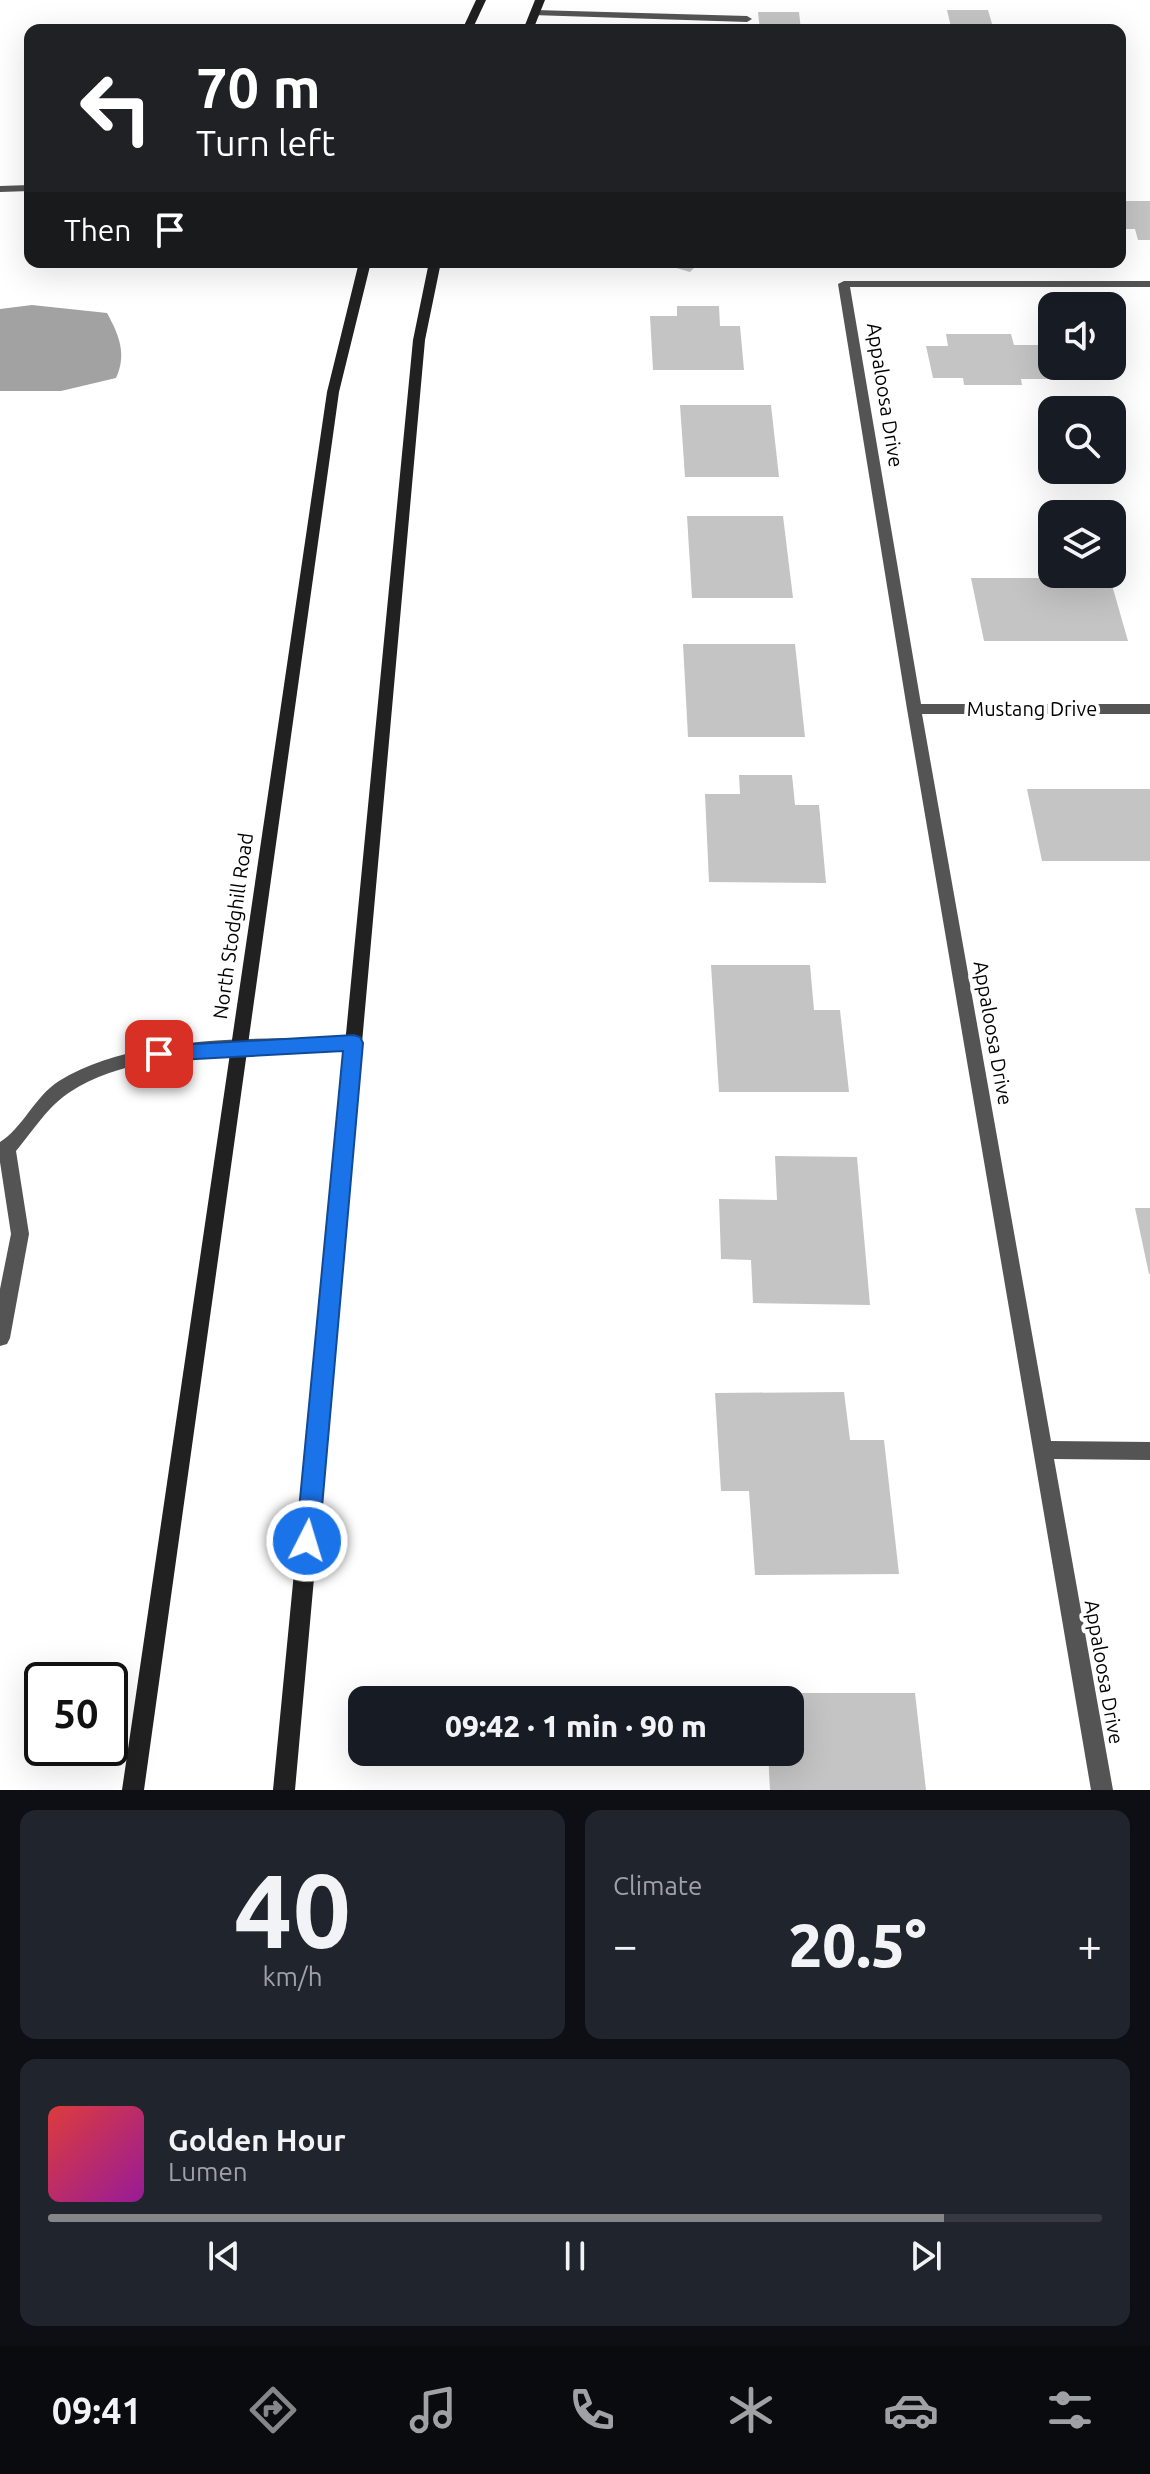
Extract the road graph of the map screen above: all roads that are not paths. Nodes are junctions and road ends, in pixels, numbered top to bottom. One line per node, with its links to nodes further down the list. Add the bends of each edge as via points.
1 (481, 0): 5 (main road)
2 (540, 0): 3 (main road)
3 (535, 13): 4 (street); 6 (main road)
4 (747, 19)
5 (470, 24)
6 (530, 24)
7 (24, 188): 8 (street)
8 (0, 189)
9 (364, 268): 15 (main road, North Stodghill Road, via 333,392)
10 (434, 268): 14 (main road, via 419,340)
11 (1150, 284): 12 (street, Appaloosa Drive, via 844,284)
12 (914, 709): 13 (street, Mustang Drive); 18 (street, Appaloosa Drive)
13 (1150, 709)
14 (354, 1043): 15 (street); 21 (main road)
15 (238, 1049): 16 (street, via 111,1063 63,1087); 20 (main road, North Stodghill Road)
16 (3, 1149): 17 (street, via 20,1234)
17 (0, 1338)
18 (1043, 1450): 19 (street); 22 (street, Appaloosa Drive)
19 (1150, 1451)
20 (133, 1790)
21 (284, 1790)
22 (1102, 1790)

